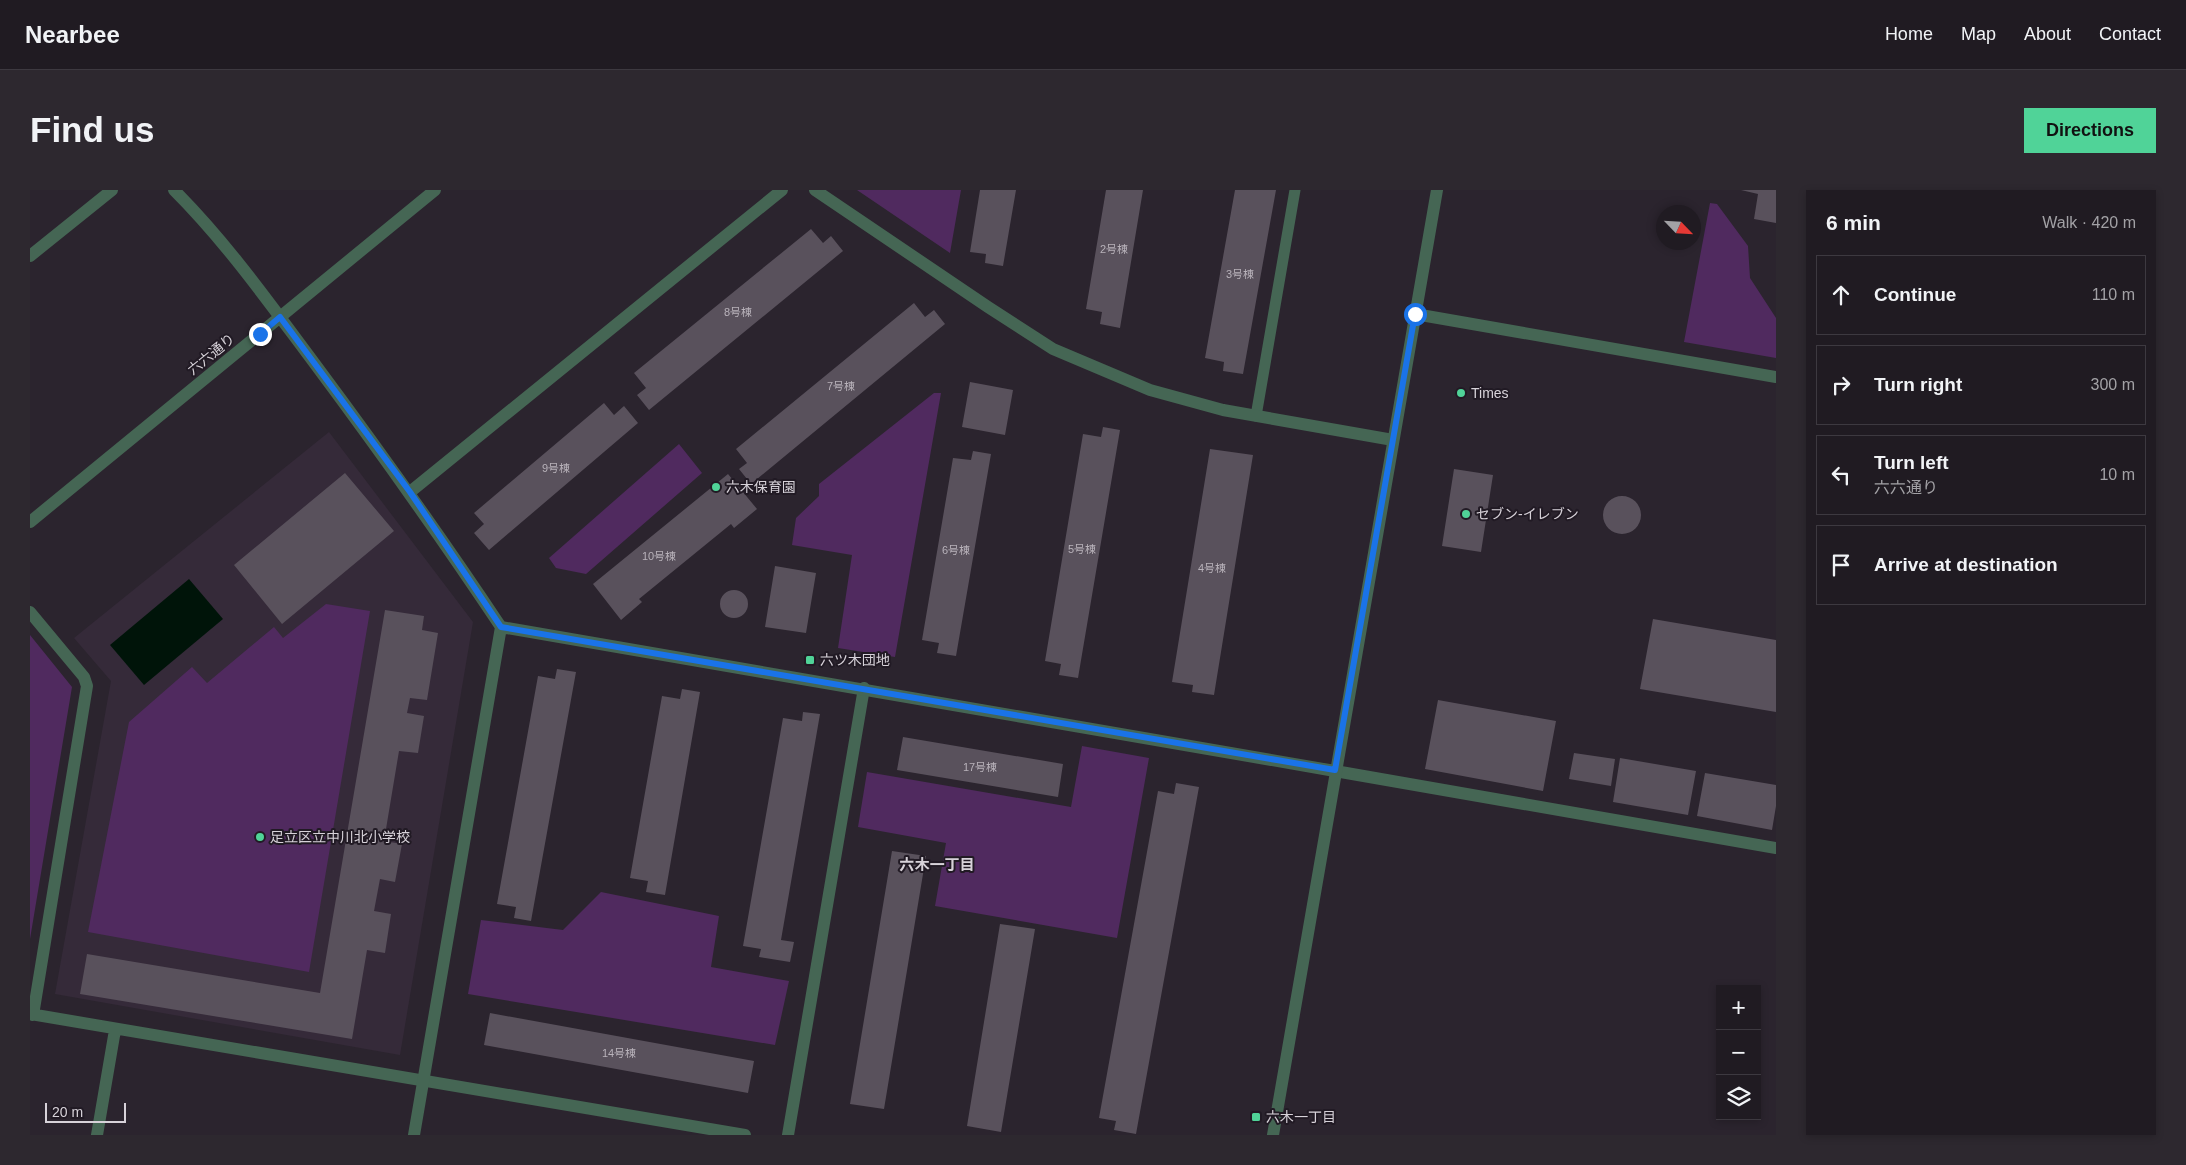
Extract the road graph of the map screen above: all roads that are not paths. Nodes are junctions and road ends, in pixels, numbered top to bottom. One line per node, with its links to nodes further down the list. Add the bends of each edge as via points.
1 (112, 190): 8 (street)
2 (174, 190): 10 (street, via 206,224)
3 (435, 190): 10 (street, 六六通り)
4 (782, 190): 14 (street)
5 (815, 190): 12 (street, via 988,308 1053,348 1150,390)
6 (1295, 190): 12 (lane)
7 (1437, 190): 9 (street)
8 (30, 256)
9 (1415, 314): 11 (street); 13 (street)
10 (280, 317): 14 (street); 15 (street, 六六通り)
11 (1776, 377)
12 (1256, 416): 13 (street)
13 (1393, 440): 19 (street)
14 (410, 492): 17 (street)
15 (30, 522)
16 (30, 612): 21 (street, via 84,677 87,686)
17 (501, 627): 18 (street); 23 (street)
18 (864, 688): 19 (street); 28 (street)
19 (1335, 770): 20 (street); 29 (street)
20 (1776, 848)
21 (32, 1014): 22 (street)
22 (114, 1030): 23 (street); 25 (street)
23 (423, 1080): 24 (street); 26 (street)
24 (696, 1131): 27 (street)
25 (97, 1135)
26 (414, 1135)
27 (745, 1135)
28 (788, 1135)
29 (1272, 1135)

